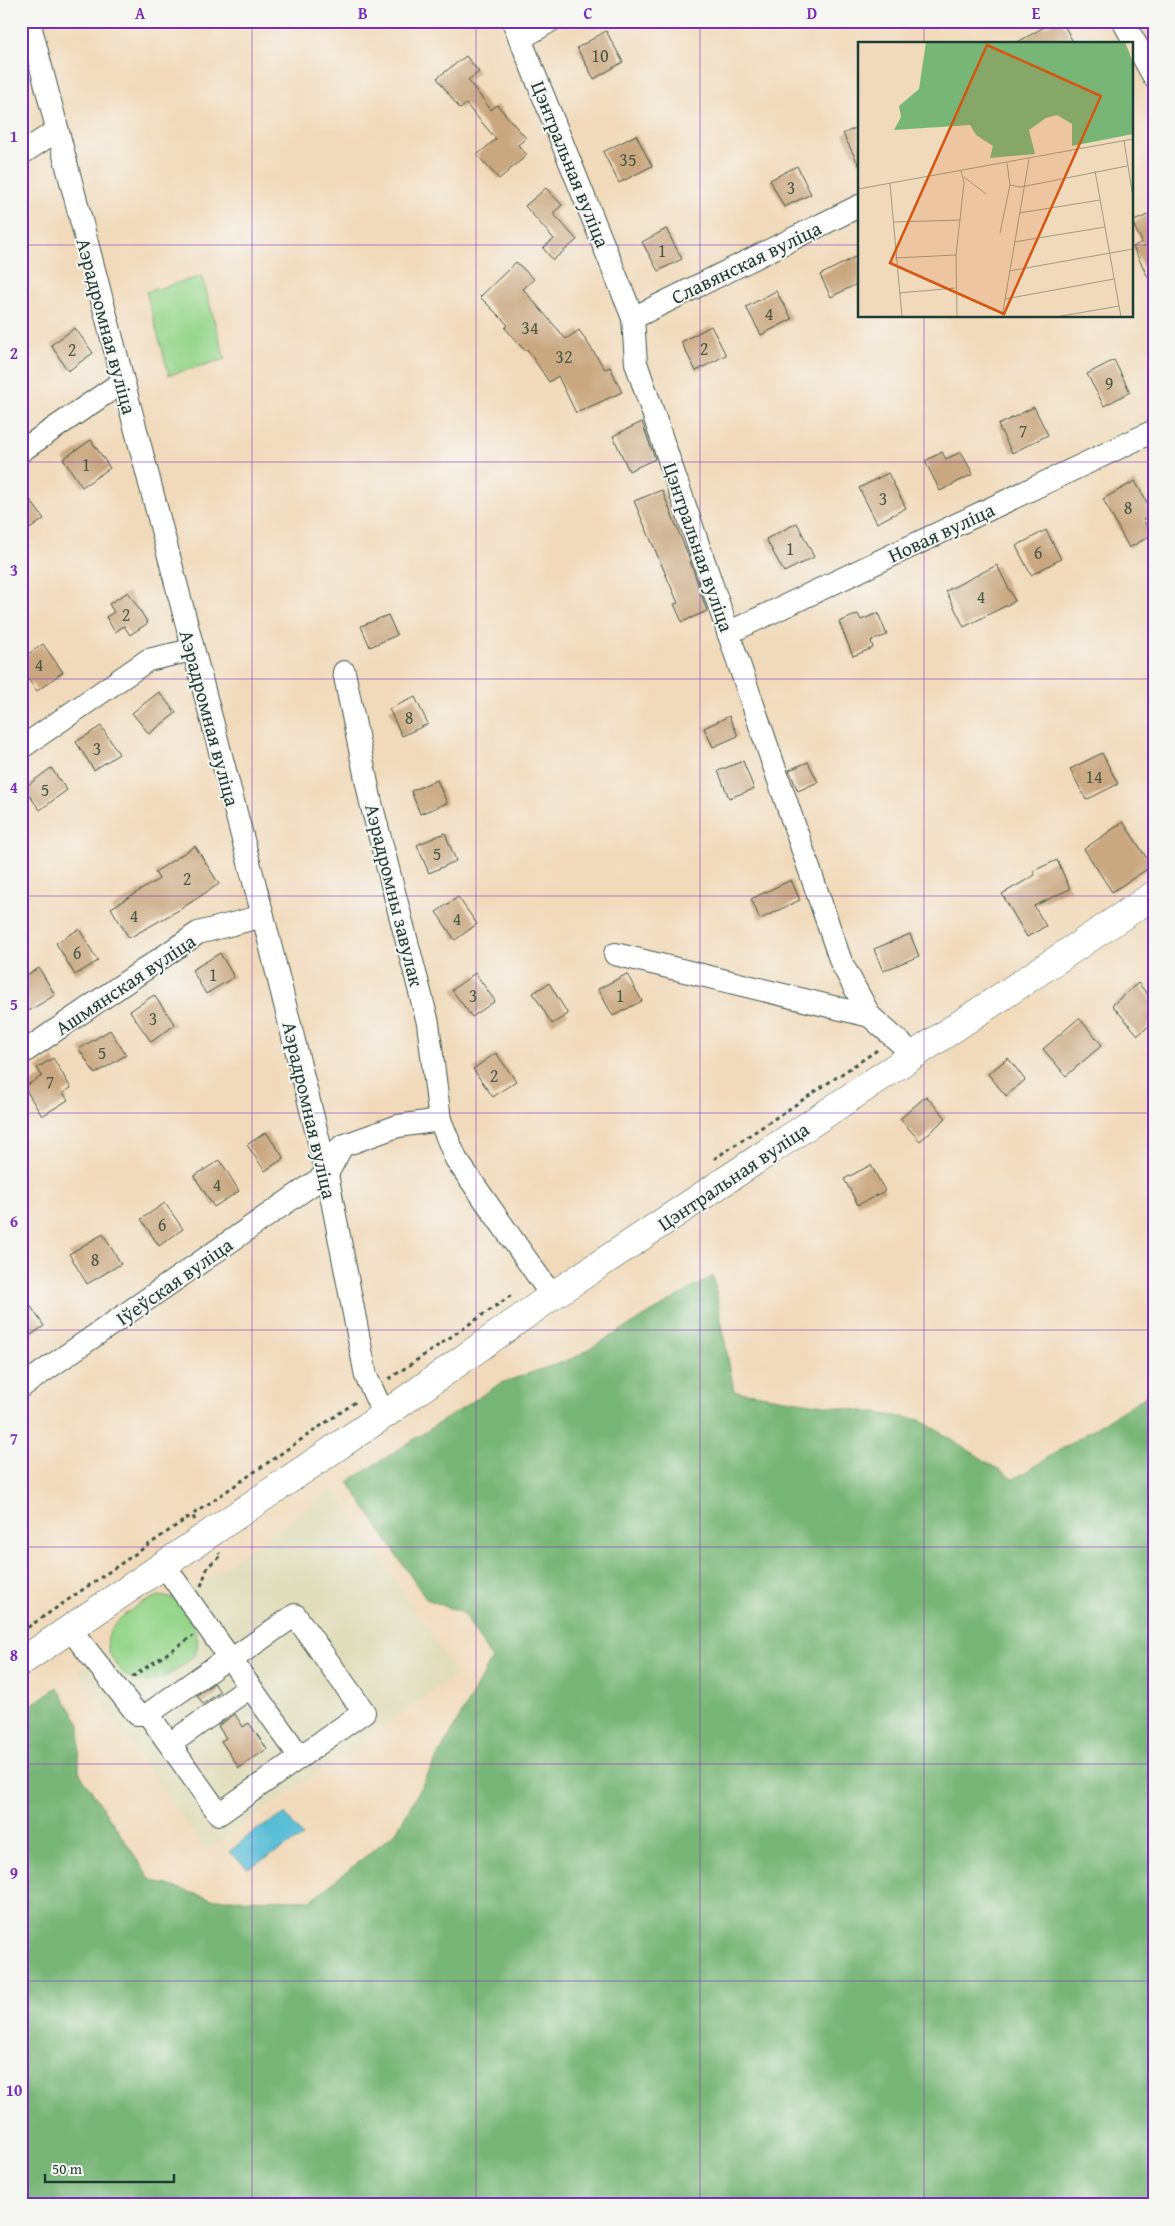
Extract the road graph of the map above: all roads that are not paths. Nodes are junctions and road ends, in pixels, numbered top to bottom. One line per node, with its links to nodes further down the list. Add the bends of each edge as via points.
1 (29, 21): 8 (street, Аэрадромная вуліца)
2 (550, 21): 4 (street)
3 (1123, 21): 5 (street)
4 (516, 30): 11 (street, Цэнтральная вуліца)
5 (1132, 42)
6 (1132, 42): 7 (street)
7 (1144, 71)
8 (56, 131): 9 (street); 12 (street, Аэрадромная вуліца)
9 (21, 154)
10 (858, 206): 11 (street, Славянская вуліца)
11 (633, 318): 15 (street, Цэнтральная вуліца, via 636,364)
12 (122, 382): 14 (street); 16 (street, Аэрадромная вуліца)
13 (1154, 430): 15 (street, Новая вуліца)
14 (21, 451)
15 (728, 633): 22 (street, Цэнтральная вуліца, via 841,962)
16 (192, 650): 18 (street, via 148,660); 20 (street, Аэрадромная вуліца)
17 (344, 672): 25 (street, Аэрадромны завулак, via 371,803 428,1023)
18 (21, 748)
19 (1154, 896): 24 (main road, Цэнтральная вуліца)
20 (263, 916): 23 (street, Ашмянская вуліца, via 198,933); 26 (street, Аэрадромная вуліца)
21 (615, 954): 22 (street)
22 (870, 1016): 24 (street, Цэнтральная вуліца)
23 (21, 1054)
24 (914, 1056): 27 (main road, Цэнтральная вуліца)
25 (440, 1120): 26 (street, via 398,1126 342,1146); 27 (street, Аэрадромны завулак, via 456,1160)
26 (327, 1174): 28 (street, Іўеўская вуліца); 29 (street, Аэрадромная вуліца, via 366,1376)
27 (552, 1296): 29 (main road, Цэнтральная вуліца)
28 (21, 1387)
29 (384, 1415): 30 (main road, Цэнтральная вуліца)
30 (164, 1565): 31 (main road, Цэнтральная вуліца); 33 (street)
31 (70, 1629): 32 (main road, Цэнтральная вуліца); 35 (street, via 137,1714)
32 (21, 1662)
33 (232, 1662): 34 (street); 35 (street); 37 (street, via 295,1615 364,1712)
34 (250, 1687): 36 (street); 37 (street)
35 (152, 1719): 36 (street)
36 (170, 1744): 37 (street, via 219,1814)
37 (300, 1757)

